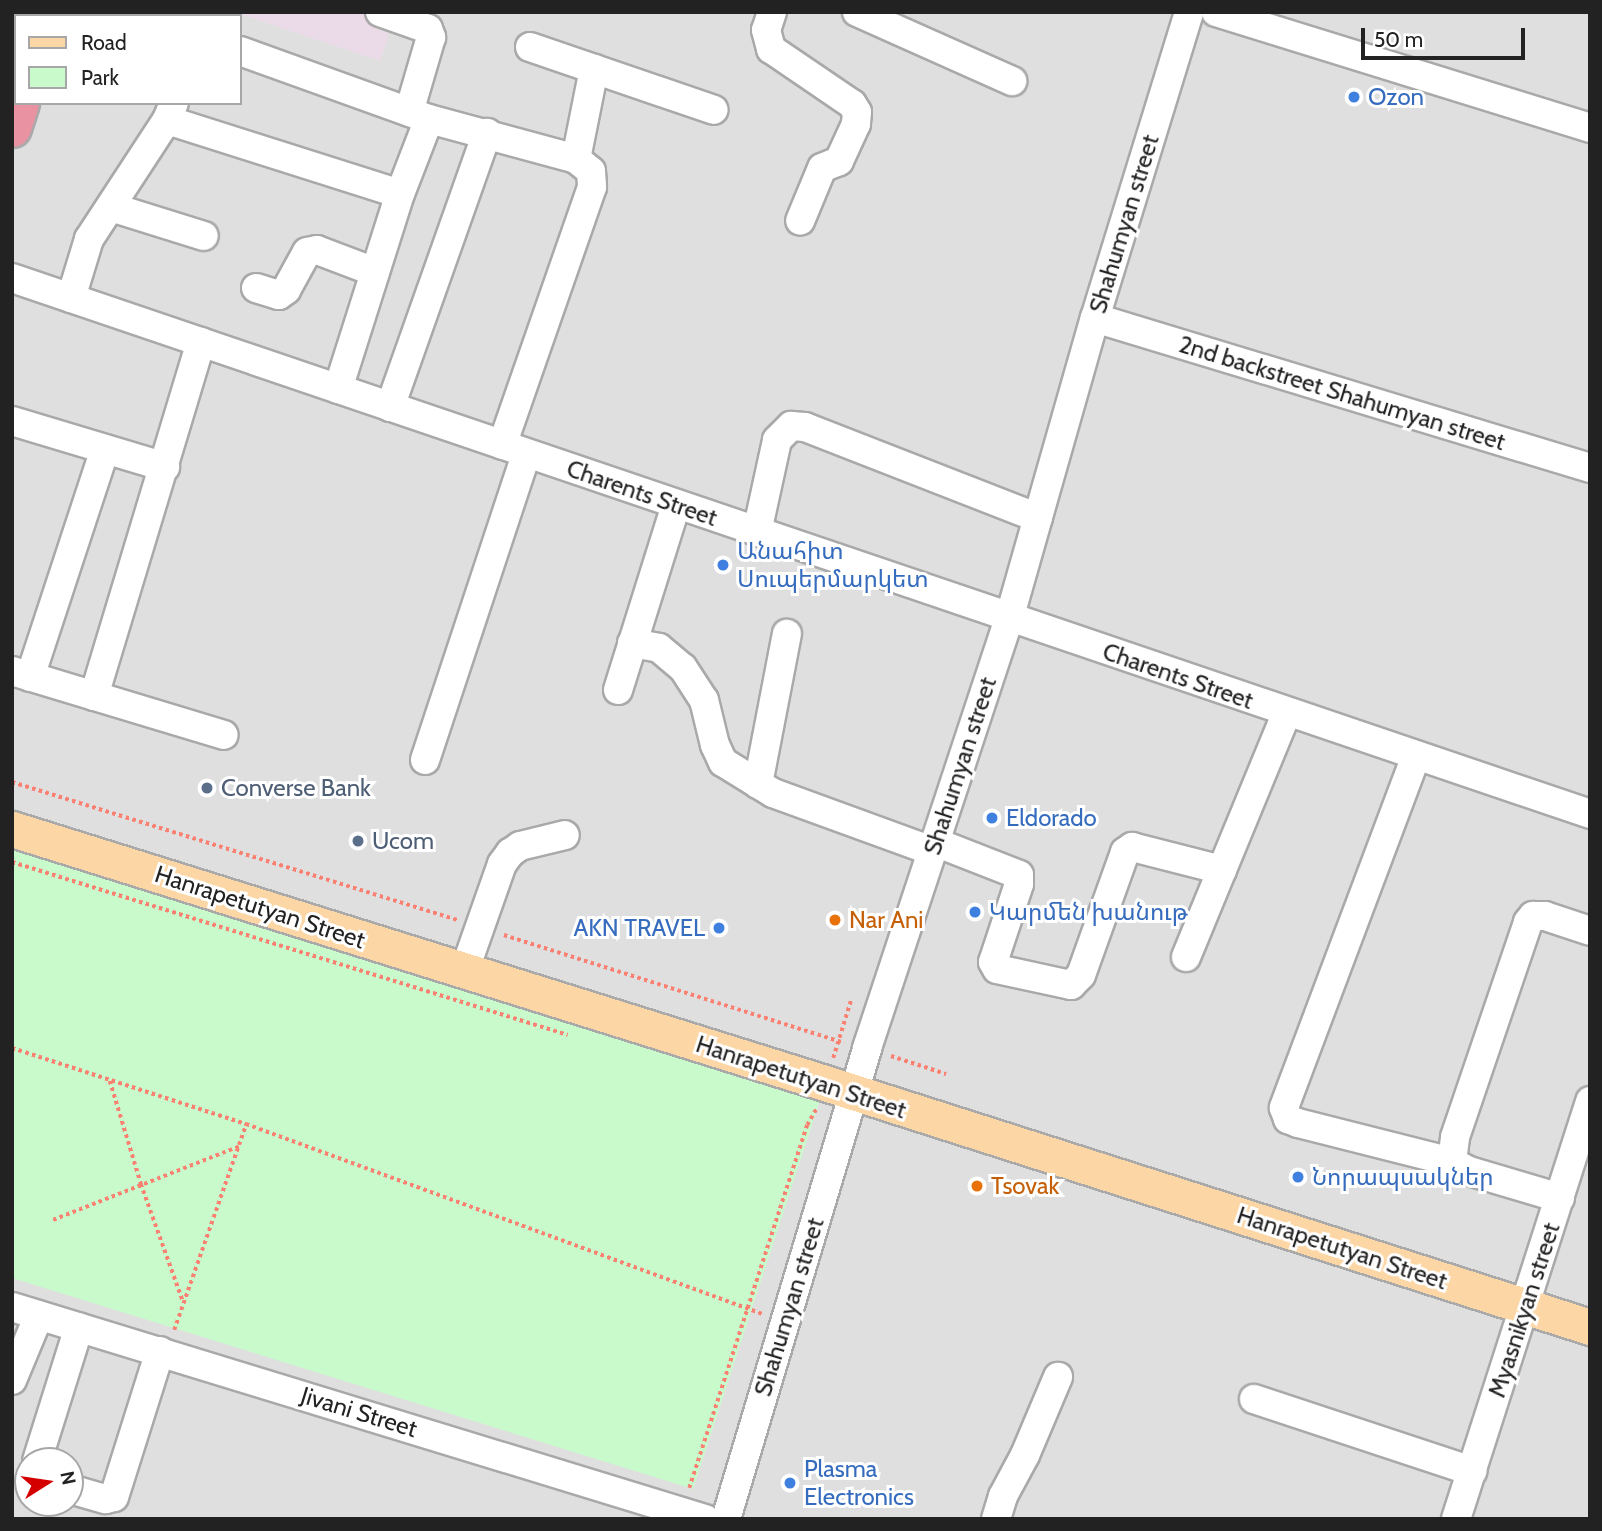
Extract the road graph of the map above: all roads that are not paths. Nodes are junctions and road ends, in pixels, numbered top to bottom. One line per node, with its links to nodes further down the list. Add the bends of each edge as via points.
1 (380, 12): 13 (street, via 428,29 431,37)
2 (772, 12): 20 (street, via 766,30 771,49 857,112 839,162 822,168)
3 (857, 12): 9 (street)
4 (1189, 12): 26 (street, Shahumyan street)
5 (1216, 12): 15 (street)
6 (530, 47): 8 (street)
7 (242, 52): 13 (street)
8 (594, 69): 11 (street); 17 (street)
9 (1012, 82)
10 (19, 105): 14 (highway)
11 (714, 110)
12 (171, 111): 18 (street); 19 (street)
13 (419, 115): 16 (street); 18 (street)
14 (12, 128)
15 (1590, 128)
16 (487, 133): 17 (street); 29 (street)
17 (576, 159): 32 (street, via 591,171 592,187)
18 (400, 194): 22 (street)
19 (111, 207): 21 (street); 25 (street, via 89,239)
20 (800, 221)
21 (204, 236)
22 (375, 272): 24 (street, via 317,250 307,252 279,295); 28 (street)
23 (12, 278): 25 (street, Charents Street)
24 (256, 288)
25 (71, 298): 27 (street, Charents Street)
26 (1095, 318): 34 (street, 2nd backstreet Shahumyan street); 36 (street, Shahumyan street)
27 (201, 342): 28 (street, Charents Street); 33 (street)
28 (338, 389): 29 (street, Charents Street)
29 (390, 407): 32 (street, Charents Street)
30 (12, 421): 31 (street)
31 (105, 449): 33 (street); 41 (street)
32 (514, 449): 35 (street, Charents Street); 47 (street)
33 (165, 467): 43 (street)
34 (1590, 468)
35 (676, 505): 37 (street, Charents Street); 40 (street)
36 (1038, 518): 37 (street, via 805,427 791,426 777,440); 38 (street, Shahumyan street)
37 (757, 533): 38 (street, Charents Street)
38 (1009, 619): 44 (street, Charents Street); 52 (street, Shahumyan street)
39 (787, 634): 48 (street)
40 (632, 643): 42 (street); 48 (street, via 659,648 683,668 704,700 723,762)
41 (21, 674): 43 (street)
42 (618, 690)
43 (94, 696): 45 (street)
44 (1287, 712): 46 (street, Charents Street); 53 (street)
45 (224, 735)
46 (1416, 756): 49 (street, Charents Street); 59 (street, via 1284,1108 1288,1119 1298,1124)
47 (425, 760)
48 (758, 784): 52 (street)
49 (1590, 814)
50 (12, 829): 56 (main road, Hanrapetutyan Street)
51 (565, 835): 56 (street, via 520,846 510,853)
52 (934, 847): 53 (street, via 1019,875 993,962 997,969 1071,985 1081,975 1125,852 1132,847); 58 (street, Shahumyan street)
53 (1222, 870): 55 (street)
54 (1590, 931): 59 (street, via 1545,916 1533,916 1528,922 1455,1137)
55 (1186, 957)
56 (464, 972): 58 (main road, Hanrapetutyan Street)
57 (1590, 1101): 60 (street, Myasnikyan street)
58 (829, 1103): 61 (main road, Hanrapetutyan Street); 73 (street, Shahumyan street, via 784,1322)
59 (1451, 1162): 60 (street)
60 (1560, 1198): 61 (street, Myasnikyan street)
61 (1526, 1307): 64 (main road, Hanrapetutyan Street); 70 (street, Myasnikyan street)
62 (25, 1311): 63 (street, Jivani Street); 67 (street)
63 (79, 1327): 65 (street, Jivani Street); 69 (street)
64 (1590, 1327)
65 (163, 1352): 71 (street, via 114,1497); 72 (street, Jivani Street)
66 (1058, 1377): 74 (street)
67 (12, 1380)
68 (1254, 1399): 70 (street)
69 (41, 1447)
70 (1472, 1471): 75 (street, Myasnikyan street)
71 (84, 1493)
72 (705, 1519)
73 (726, 1519)
74 (996, 1519)
75 (1456, 1519)

